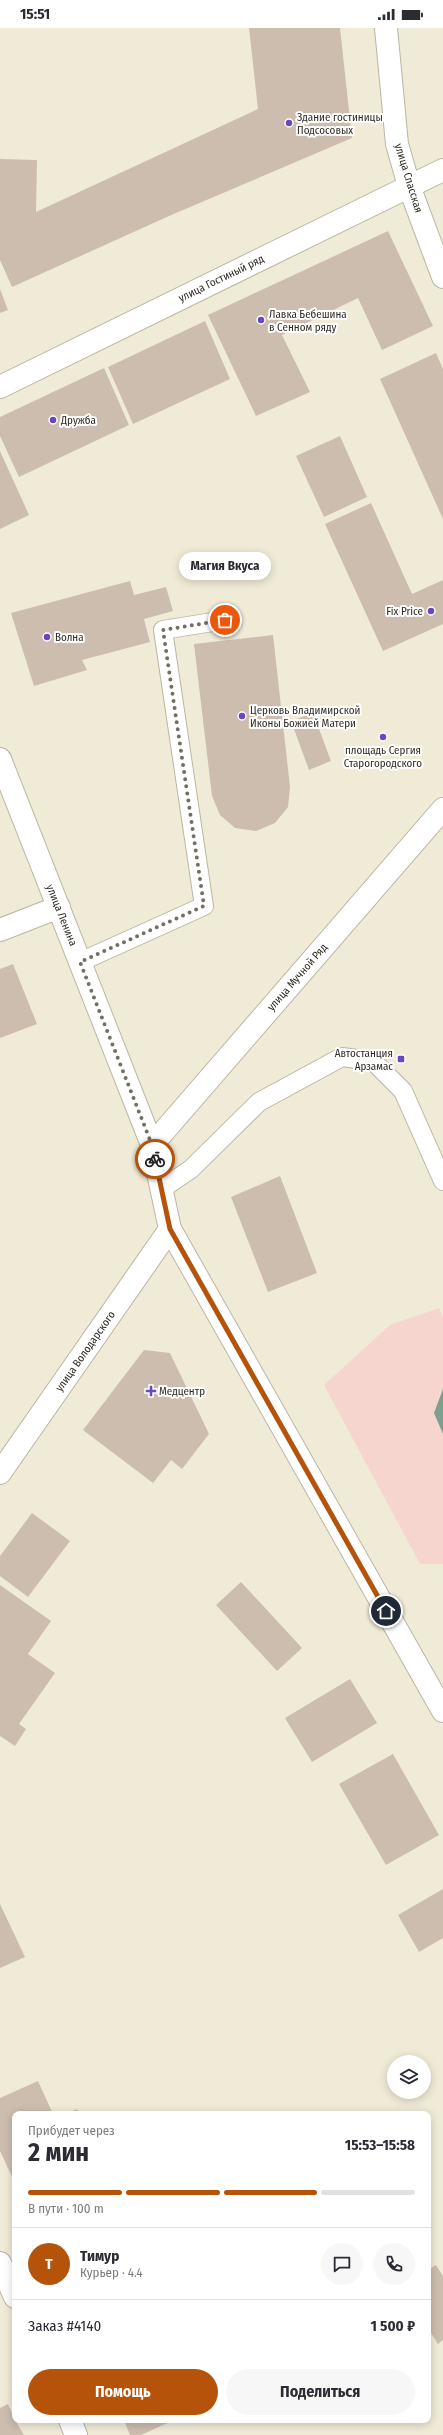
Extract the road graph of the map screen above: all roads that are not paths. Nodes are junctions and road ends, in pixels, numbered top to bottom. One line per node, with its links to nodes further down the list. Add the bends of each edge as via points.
1 (386, 28): 3 (street, улица Спасская, via 397,144)
2 (443, 170): 3 (street, улица Гостиный ряд)
3 (409, 186): 4 (street, улица Спасская); 5 (street, улица Гостиный ряд)
4 (443, 277)
5 (0, 386)
6 (225, 620): 11 (lane, via 163,630 204,906)
7 (0, 759): 9 (street, улица Ленина)
8 (443, 809): 12 (street, улица Мучной Ряд)
9 (59, 907): 10 (street); 11 (street, улица Ленина)
10 (0, 930)
11 (80, 962): 12 (street, улица Ленина)
12 (152, 1145): 14 (street, улица Ленина)
13 (443, 1181): 14 (lane, via 403,1091 373,1060 342,1057 259,1102 191,1169)
14 (163, 1188): 15 (street, улица Ленина)
15 (170, 1229): 16 (street, улица Володарского); 17 (street, улица Ленина)
16 (0, 1473)
17 (443, 1711)
18 (0, 2263): 19 (street)
19 (12, 2290)
20 (71, 2423): 21 (street)
21 (76, 2435)

